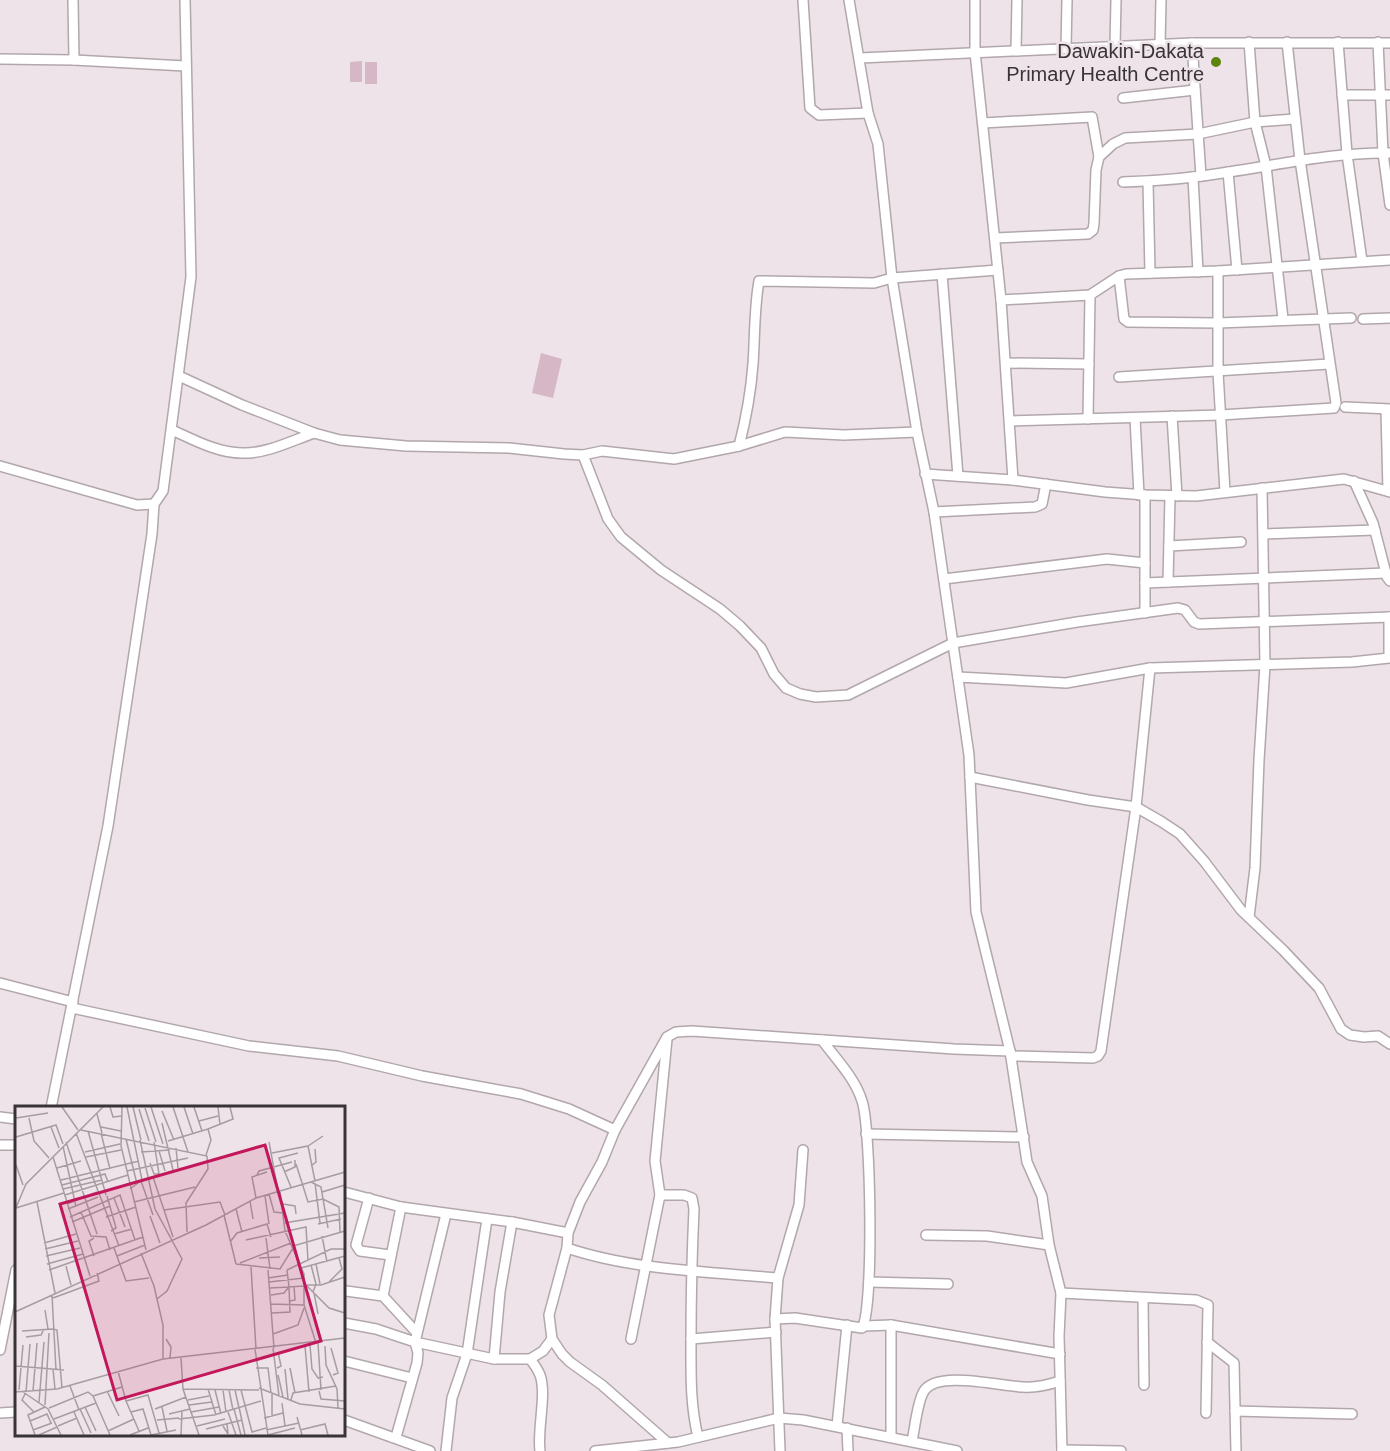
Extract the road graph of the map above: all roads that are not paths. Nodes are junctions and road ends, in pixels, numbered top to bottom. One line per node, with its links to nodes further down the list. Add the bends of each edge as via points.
1 (74, 0): 23 (street)
2 (185, 0): 24 (street)
3 (803, 0): 29 (street, via 810,108 819,115)
4 (849, 0): 21 (street)
5 (975, 0): 20 (street)
6 (1017, 0): 19 (street)
7 (1067, 0): 18 (street)
8 (1116, 0): 17 (street)
9 (1161, 0): 16 (street)
10 (1192, 42): 11 (street); 16 (street); 25 (street)
11 (1249, 42): 12 (street); 31 (street)
12 (1287, 42): 13 (street); 30 (street)
13 (1338, 42): 14 (street); 26 (street)
14 (1378, 42): 15 (street); 27 (street)
15 (1390, 43)
16 (1160, 45): 17 (street)
17 (1115, 47): 18 (street)
18 (1066, 49): 19 (street)
19 (1016, 51): 20 (street)
20 (975, 52): 21 (street); 32 (street)
21 (860, 58): 29 (street)
22 (0, 59): 23 (street)
23 (74, 60): 24 (street)
24 (185, 66): 69 (street, via 191,278)
25 (1195, 90): 28 (street); 33 (street)
26 (1342, 95): 27 (street); 35 (street)
27 (1385, 95): 34 (street)
28 (1123, 98)
29 (868, 113): 56 (street, via 878,144)
30 (1295, 119): 31 (street); 37 (street)
31 (1255, 122): 33 (street); 38 (street)
32 (983, 123): 36 (street, via 1092,117); 44 (street)
33 (1198, 134): 36 (street, via 1125,138); 40 (street)
34 (1387, 153): 35 (street); 43 (street)
35 (1347, 154): 37 (street); 46 (street)
36 (1100, 157): 44 (street, via 1093,230 1088,234)
37 (1300, 160): 38 (street); 47 (street)
38 (1266, 166): 39 (street); 48 (street)
39 (1228, 172): 40 (street); 50 (street)
40 (1197, 177): 42 (street); 52 (street)
41 (1124, 182): 42 (street)
42 (1148, 182): 53 (street)
43 (1390, 205)
44 (995, 238): 49 (street)
45 (1390, 260): 46 (street)
46 (1362, 261): 47 (street)
47 (1316, 265): 48 (street); 62 (street)
48 (1279, 268): 50 (street); 61 (street)
49 (998, 270): 54 (street); 58 (street)
50 (1237, 270): 51 (street)
51 (1218, 271): 52 (street); 64 (street)
52 (1198, 272): 53 (street)
53 (1150, 273): 55 (street)
54 (942, 274): 56 (street); 85 (street)
55 (1119, 276): 57 (street); 64 (street, via 1126,321)
56 (892, 278): 79 (street); 81 (street, via 874,283 759,281 751,380)
57 (1090, 296): 58 (street); 66 (street)
58 (1001, 300): 65 (street)
59 (1351, 318): 62 (street)
60 (1390, 318): 63 (street)
61 (1283, 319): 62 (street); 64 (street)
62 (1323, 319): 67 (street)
63 (1363, 319)
64 (1217, 323): 68 (street)
65 (1006, 363): 66 (street); 77 (street)
66 (1089, 364): 76 (street)
67 (1329, 364): 68 (street); 73 (street, via 1334,408)
68 (1218, 372): 70 (street); 73 (street)
69 (179, 376): 78 (street); 80 (street)
70 (1119, 377)
71 (1345, 407): 72 (street)
72 (1388, 409): 90 (street)
73 (1221, 415): 74 (street); 91 (street)
74 (1172, 417): 75 (street); 93 (street)
75 (1135, 418): 76 (street); 92 (street)
76 (1088, 419): 77 (street)
77 (1010, 421): 86 (street)
78 (172, 430): 80 (street, via 209,446 242,453 272,448); 94 (street, via 163,491)
79 (917, 432): 81 (street, via 785,432); 84 (street)
80 (314, 433): 82 (street, via 340,440 406,446 509,447)
81 (739, 446): 82 (street, via 674,459 602,451)
82 (584, 455): 111 (street, via 605,512 621,537 747,633 786,688 816,697 848,695)
83 (0, 466): 94 (street, via 137,505)
84 (925, 474): 85 (street); 95 (street)
85 (958, 476): 86 (street)
86 (1013, 480): 88 (street)
87 (1354, 481): 89 (street); 90 (street); 96 (street)
88 (1046, 484): 92 (street); 95 (street, via 1042,504 1035,507)
89 (1262, 488): 91 (street); 97 (street)
90 (1389, 491)
91 (1225, 492): 93 (street)
92 (1142, 495): 93 (street); 102 (street)
93 (1173, 496): 101 (street)
94 (154, 504): 119 (street, via 108,826)
95 (934, 512): 105 (street)
96 (1375, 530): 97 (street); 98 (street)
97 (1264, 534): 103 (street)
98 (1378, 540): 99 (street); 104 (street)
99 (1390, 540)
100 (1241, 542): 101 (street)
101 (1169, 546): 106 (street)
102 (1145, 563): 105 (street, via 1107,559); 107 (street)
103 (1264, 577): 104 (street); 106 (street); 110 (street)
104 (1388, 577)
105 (944, 579): 111 (street)
106 (1168, 582): 107 (street)
107 (1145, 583): 108 (street)
108 (1145, 613): 110 (street, via 1182,609 1199,624); 111 (street)
109 (1389, 617): 110 (street); 112 (street, via 1389,658)
110 (1266, 621): 112 (street)
111 (953, 643): 114 (street)
112 (1265, 665): 113 (street); 117 (street)
113 (1150, 668): 114 (street, via 1066,683); 116 (street)
114 (958, 677): 115 (street)
115 (970, 777): 116 (street); 123 (street, via 976,912)
116 (1136, 807): 117 (street, via 1180,834); 123 (street, via 1101,1051 1093,1058)
117 (1249, 917): 122 (street, via 1319,988 1341,1029 1350,1035 1374,1036)
118 (0, 983): 119 (street)
119 (72, 1005): 124 (street); 127 (street, via 249,1046 338,1056 521,1094 569,1109)
120 (667, 1036): 121 (street, via 692,1031); 127 (street); 134 (street, via 656,1161)
121 (822, 1040): 123 (street); 128 (street, via 857,1088 863,1103)
122 (1387, 1042)
123 (1010, 1053): 129 (street)
124 (51, 1106)
125 (0, 1117): 126 (street)
126 (15, 1119)
127 (615, 1130): 140 (street)
128 (866, 1134): 129 (street); 149 (street)
129 (1024, 1137): 142 (street, via 1028,1162 1042,1196)
130 (0, 1144): 131 (street)
131 (14, 1145)
132 (803, 1150): 148 (street, via 800,1205)
133 (345, 1192): 135 (street)
134 (660, 1195): 145 (street); 146 (street, via 692,1198)
135 (369, 1198): 136 (street); 144 (street, via 356,1245 360,1251)
136 (401, 1207): 137 (street); 144 (street)
137 (446, 1214): 138 (street); 162 (street)
138 (487, 1219): 139 (street); 168 (street)
139 (512, 1222): 140 (street); 170 (street)
140 (568, 1233): 143 (street)
141 (926, 1235): 142 (street, via 987,1236)
142 (1049, 1245): 152 (street)
143 (567, 1248): 145 (street, via 595,1257); 163 (street, via 549,1315)
144 (390, 1255): 153 (street)
145 (647, 1264): 146 (street); 164 (street)
146 (692, 1270): 148 (street); 165 (street)
147 (15, 1273): 161 (street)
148 (778, 1278): 155 (street)
149 (869, 1282): 150 (street); 159 (street)
150 (948, 1284)
151 (346, 1291): 153 (street)
152 (1061, 1293): 154 (street); 169 (street)
153 (383, 1296): 162 (street)
154 (1143, 1298): 166 (street, via 1196,1300 1208,1305); 175 (street)
155 (775, 1319): 157 (street); 160 (street)
156 (345, 1323): 162 (street)
157 (847, 1325): 159 (street); 183 (street)
158 (891, 1325): 159 (street); 169 (street); 186 (street)
159 (864, 1326)
160 (776, 1332): 165 (street); 181 (street)
161 (1, 1334): 167 (street)
162 (416, 1337): 168 (street); 173 (street, via 418,1353)
163 (552, 1339): 171 (street); 189 (street, via 570,1362)
164 (632, 1339)
165 (691, 1339): 185 (street, via 692,1405)
166 (1207, 1342): 176 (street, via 1234,1363); 179 (street)
167 (0, 1350)
168 (467, 1354): 170 (street); 192 (street, via 452,1398)
169 (1060, 1354): 174 (street)
170 (494, 1359): 171 (street)
171 (530, 1359): 193 (street, via 540,1376 542,1390)
172 (345, 1361): 173 (street)
173 (412, 1378): 184 (street)
174 (1060, 1381): 188 (street, via 1040,1387 960,1381 932,1383 922,1394); 198 (street)
175 (1144, 1385)
176 (1235, 1411): 180 (street); 200 (street)
177 (15, 1412): 178 (street)
178 (0, 1413)
179 (1206, 1413)
180 (1352, 1414)
181 (779, 1418): 183 (street); 185 (street); 195 (street)
182 (345, 1420): 184 (street)
183 (842, 1427): 186 (street); 196 (street)
184 (396, 1437): 187 (street)
185 (698, 1437): 189 (street)
186 (891, 1437): 188 (street)
187 (409, 1442): 190 (street); 191 (street)
188 (912, 1442): 197 (street)
189 (675, 1445): 194 (street)
190 (402, 1451)
191 (430, 1451)
192 (446, 1451)
193 (540, 1451)
194 (595, 1451)
195 (780, 1451)
196 (848, 1451)
197 (957, 1451)
198 (1062, 1451): 199 (street)
199 (1121, 1451)
200 (1236, 1451)

